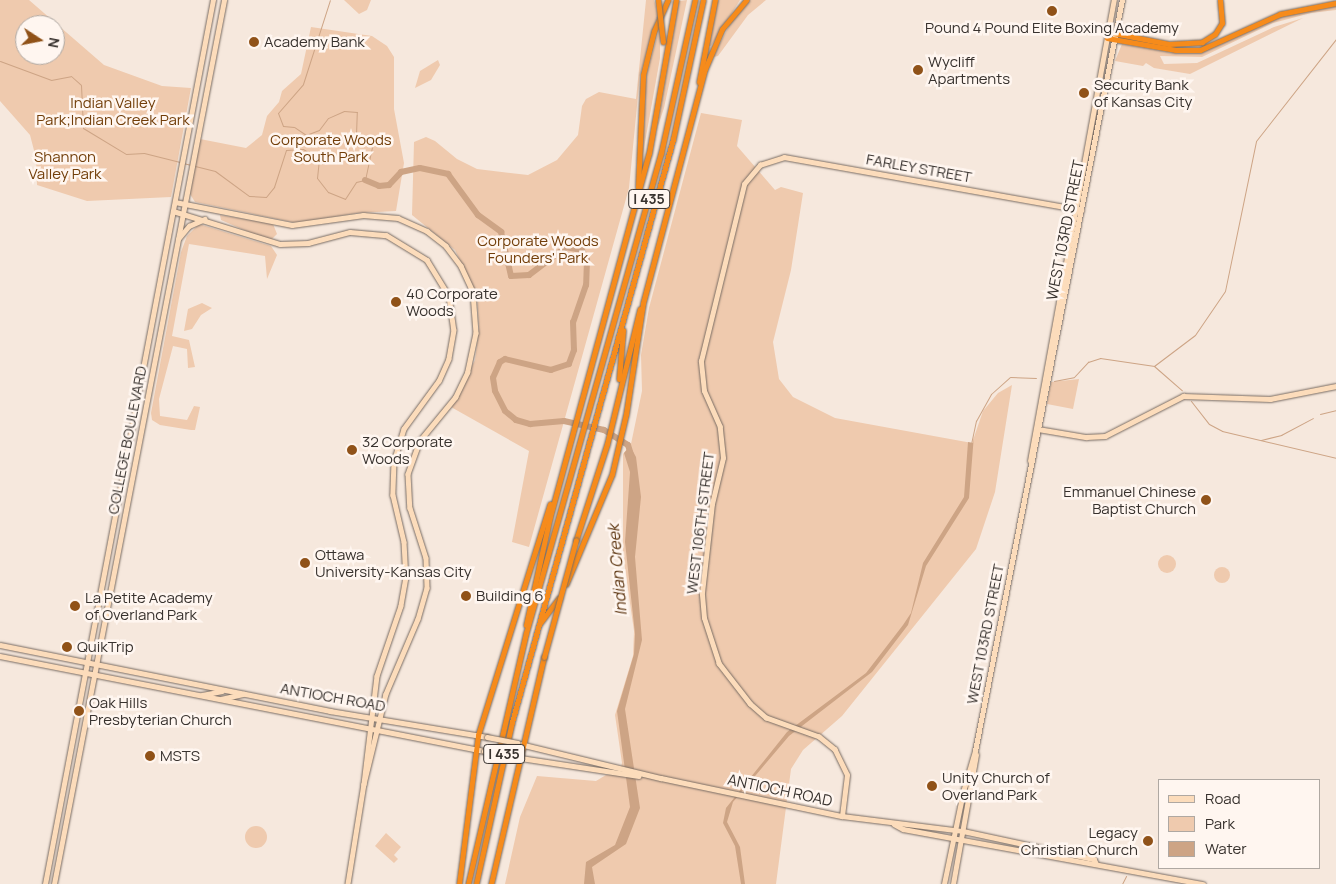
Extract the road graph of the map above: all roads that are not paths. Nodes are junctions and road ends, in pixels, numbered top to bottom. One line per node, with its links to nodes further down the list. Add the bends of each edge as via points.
1 (213, 0): 20 (main road, COLLEGE BOULEVARD)
2 (224, 0): 21 (main road, COLLEGE BOULEVARD)
3 (658, 0): 16 (highway, bridge)
4 (668, 0): 19 (highway, via 654,32 643,75)
5 (676, 0): 16 (highway)
6 (695, 0): 37 (highway, I 435, via 668,124)
7 (703, 0): 29 (highway, I 435, via 673,140)
8 (715, 0): 17 (highway)
9 (746, 0): 17 (highway, via 717,40)
10 (1114, 0): 14 (main road, WEST 103RD STREET)
11 (1122, 0): 15 (main road, WEST 103RD STREET)
12 (1220, 0): 15 (highway, via 1222,23 1215,34 1202,42 1170,44)
13 (1336, 3): 15 (highway, via 1280,14 1200,50 1176,50)
14 (1107, 35): 15 (highway); 22 (main road, WEST 103RD STREET)
15 (1115, 36): 23 (main road, WEST 103RD STREET)
16 (666, 43): 19 (highway, via 666,62)
17 (698, 97): 28 (highway)
18 (755, 169): 22 (main road, FARLEY STREET, via 773,159 791,158); 59 (main road, WEST 106TH STREET, via 742,192 701,369 706,397 720,427 722,458 712,504 702,593 704,618 719,664 747,701 770,720 822,739 839,756 847,784)
19 (638, 195): 35 (highway)
20 (175, 202): 21 (main road); 24 (main road, COLLEGE BOULEVARD)
21 (185, 204): 25 (main road, COLLEGE BOULEVARD); 49 (main road, via 292,225 363,215 398,218 440,241 456,258 470,283 476,322 468,372 456,397 420,441 410,464 407,494 424,547 427,588 418,619 392,673)
22 (1075, 209): 23 (main road, FARLEY STREET); 32 (main road, WEST 103RD STREET)
23 (1081, 210): 33 (main road, WEST 103RD STREET)
24 (174, 211): 25 (main road); 40 (main road, COLLEGE BOULEVARD)
25 (183, 213): 26 (main road); 27 (main road, COLLEGE BOULEVARD)
26 (207, 219): 27 (main road, via 190,226); 48 (main road, via 253,238 280,244 308,243 350,232 386,235 404,242 427,260 449,296 454,330 449,359 439,381 406,424 394,461 393,494 404,542 406,577 398,614 377,676)
27 (177, 240): 41 (main road, COLLEGE BOULEVARD)
28 (643, 302): 31 (highway); 36 (highway, via 629,397 612,474 557,602)
29 (624, 317): 31 (highway); 36 (highway, I 435)
30 (1336, 386): 33 (main road, via 1270,399 1183,396 1162,403 1120,431 1105,436 1086,437)
31 (616, 402): 52 (highway, bridge, via 602,461 576,540 544,657)
32 (1033, 428): 33 (main road); 34 (main road, WEST 103RD STREET)
33 (1040, 429): 34 (main road, WEST 103RD STREET)
34 (1030, 463): 54 (main road, WEST 103RD STREET)
35 (562, 468): 37 (highway, via 526,615); 51 (highway)
36 (538, 626): 71 (highway, I 435, via 501,764)
37 (526, 633): 70 (highway, I 435)
38 (0, 645): 40 (main road, ANTIOCH ROAD)
39 (0, 656): 42 (main road, ANTIOCH ROAD)
40 (87, 663): 41 (main road, ANTIOCH ROAD); 42 (main road, COLLEGE BOULEVARD)
41 (96, 665): 43 (main road, COLLEGE BOULEVARD); 44 (main road, ANTIOCH ROAD)
42 (85, 673): 43 (main road, ANTIOCH ROAD); 66 (main road, COLLEGE BOULEVARD)
43 (94, 675): 46 (main road, ANTIOCH ROAD); 67 (main road, COLLEGE BOULEVARD)
44 (223, 690): 45 (main road, ANTIOCH ROAD); 46 (main road)
45 (243, 694): 47 (main road); 48 (main road, ANTIOCH ROAD)
46 (202, 695): 47 (main road, ANTIOCH ROAD)
47 (221, 698): 50 (main road, ANTIOCH ROAD)
48 (372, 717): 49 (main road, ANTIOCH ROAD); 50 (main road)
49 (380, 718): 50 (main road); 51 (main road, ANTIOCH ROAD)
50 (375, 729): 53 (main road, ANTIOCH ROAD); 68 (main road)
51 (478, 735): 52 (main road, ANTIOCH ROAD, bridge); 53 (highway)
52 (526, 745): 55 (highway); 57 (main road, ANTIOCH ROAD)
53 (476, 749): 55 (main road, ANTIOCH ROAD, bridge); 69 (highway)
54 (975, 751): 56 (main road, WEST 103RD STREET); 58 (main road, WEST 103RD STREET)
55 (524, 759): 57 (main road, ANTIOCH ROAD); 72 (highway)
56 (975, 767): 58 (main road); 62 (main road, WEST 103RD STREET)
57 (620, 771): 59 (main road, ANTIOCH ROAD)
58 (968, 772): 61 (main road, WEST 103RD STREET)
59 (842, 816): 60 (main road, ANTIOCH ROAD)
60 (894, 824): 61 (main road, ANTIOCH ROAD); 63 (main road, ANTIOCH ROAD)
61 (955, 830): 62 (main road, ANTIOCH ROAD); 63 (main road, WEST 103RD STREET)
62 (963, 831): 64 (main road, WEST 103RD STREET); 65 (main road, ANTIOCH ROAD, via 1094,859)
63 (954, 838): 64 (main road, ANTIOCH ROAD); 73 (main road, WEST 103RD STREET)
64 (962, 839): 65 (main road, ANTIOCH ROAD); 74 (main road, WEST 103RD STREET)
65 (1096, 863): 75 (main road, ANTIOCH ROAD)
66 (44, 884)
67 (54, 884)
68 (348, 884)
69 (459, 884)
70 (468, 884)
71 (476, 884)
72 (491, 884)
73 (944, 884)
74 (953, 884)
75 (1203, 884)

